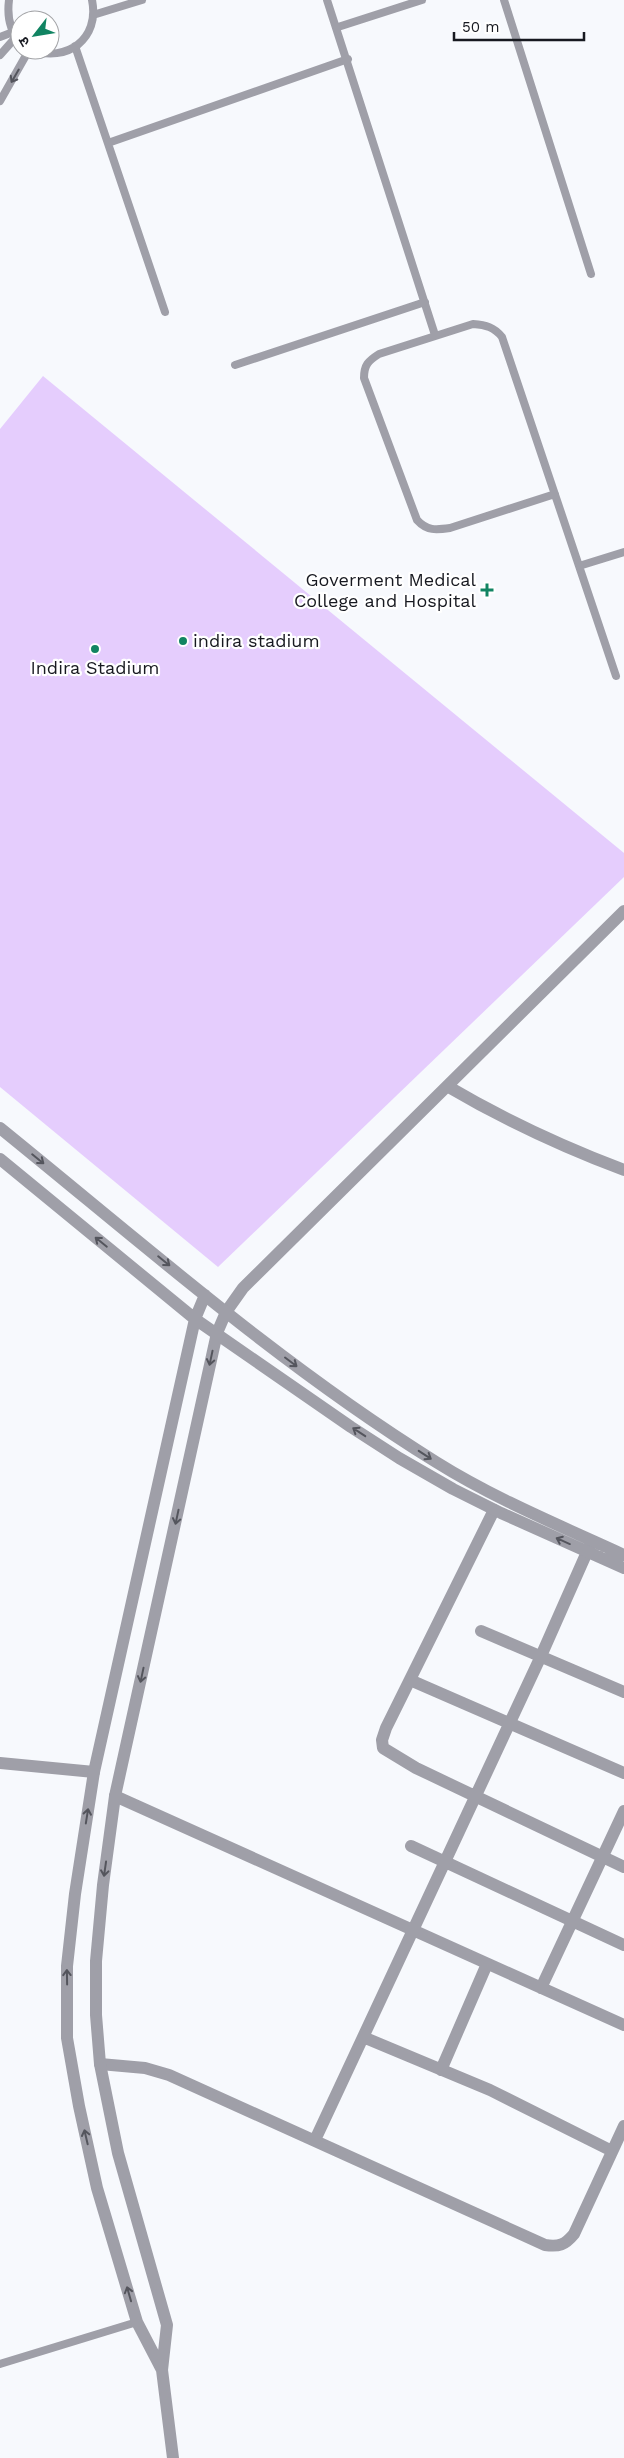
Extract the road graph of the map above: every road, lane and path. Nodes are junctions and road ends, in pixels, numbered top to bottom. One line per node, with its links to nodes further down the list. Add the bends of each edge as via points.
1 (92, 0): 7 (lane)
2 (142, 0): 7 (lane)
3 (327, 0): 9 (lane)
4 (422, 0): 9 (lane)
5 (504, 0): 18 (lane)
6 (6, 6): 8 (lane)
7 (93, 15): 11 (lane, via 90,29)
8 (10, 22)
9 (338, 27): 14 (lane)
10 (10, 43): 13 (lane)
11 (75, 46): 12 (lane); 17 (lane)
12 (60, 53)
13 (0, 54)
14 (348, 59): 17 (lane); 19 (lane)
15 (24, 60): 16 (lane, one-way to 16)
16 (0, 101)
17 (108, 143): 20 (lane)
18 (591, 274)
19 (425, 302): 21 (lane); 22 (lane)
20 (165, 312)
21 (435, 335): 23 (lane, via 472,324 491,327 502,337); 23 (lane, via 379,354 364,368 364,378 417,520 424,528 450,528)
22 (235, 364)
23 (554, 494): 25 (lane)
24 (624, 552): 25 (lane)
25 (579, 566): 26 (lane)
26 (616, 676)
27 (624, 911): 28 (street)
28 (447, 1086): 31 (street, via 571,1150); 33 (street, via 242,1288)
29 (2, 1134): 32 (street, one-way to 32)
30 (0, 1159): 34 (street, one-way to 30)
31 (624, 1170)
32 (205, 1295): 33 (street); 34 (street)
33 (226, 1312): 35 (street); 37 (street, one-way to 37, via 310,1376 436,1463)
34 (195, 1319): 35 (street); 46 (street)
35 (216, 1333): 36 (street, one-way to 35, via 399,1458); 48 (street, one-way to 48)
36 (494, 1510): 37 (street, one-way to 36); 42 (street)
37 (590, 1546): 38 (street); 39 (street); 41 (street)
38 (624, 1555)
39 (624, 1568)
40 (480, 1632): 41 (street)
41 (541, 1656): 43 (street); 44 (street)
42 (410, 1680): 44 (street); 49 (street, via 386,1728 383,1748)
43 (624, 1692)
44 (510, 1723): 47 (street); 49 (street)
45 (0, 1763): 46 (street)
46 (94, 1772): 67 (street, one-way to 46, via 97,2188 78,2106 68,2038 67,1966)
47 (624, 1773)
48 (116, 1796): 56 (street); 62 (street, one-way to 62, via 96,1961)
49 (475, 1797): 52 (street); 53 (street)
50 (624, 1811): 52 (street)
51 (410, 1846): 53 (street)
52 (603, 1857): 54 (street); 55 (street)
53 (445, 1860): 55 (street); 56 (street)
54 (624, 1867)
55 (573, 1920): 57 (street); 59 (street)
56 (412, 1932): 58 (street); 61 (street)
57 (624, 1945)
58 (487, 1964): 59 (street); 63 (street)
59 (542, 1988): 60 (street)
60 (624, 2025)
61 (363, 2037): 63 (street); 65 (street)
62 (100, 2064): 65 (street, via 145,2068 169,2075); 69 (street, via 118,2153 166,2325)
63 (442, 2070): 66 (street, via 490,2090)
64 (624, 2126): 66 (street)
65 (315, 2140): 66 (street, via 545,2245 557,2247 574,2234)
66 (612, 2151)
67 (137, 2322): 68 (lane); 69 (street)
68 (0, 2364)
69 (162, 2370): 70 (street)
70 (173, 2458)

